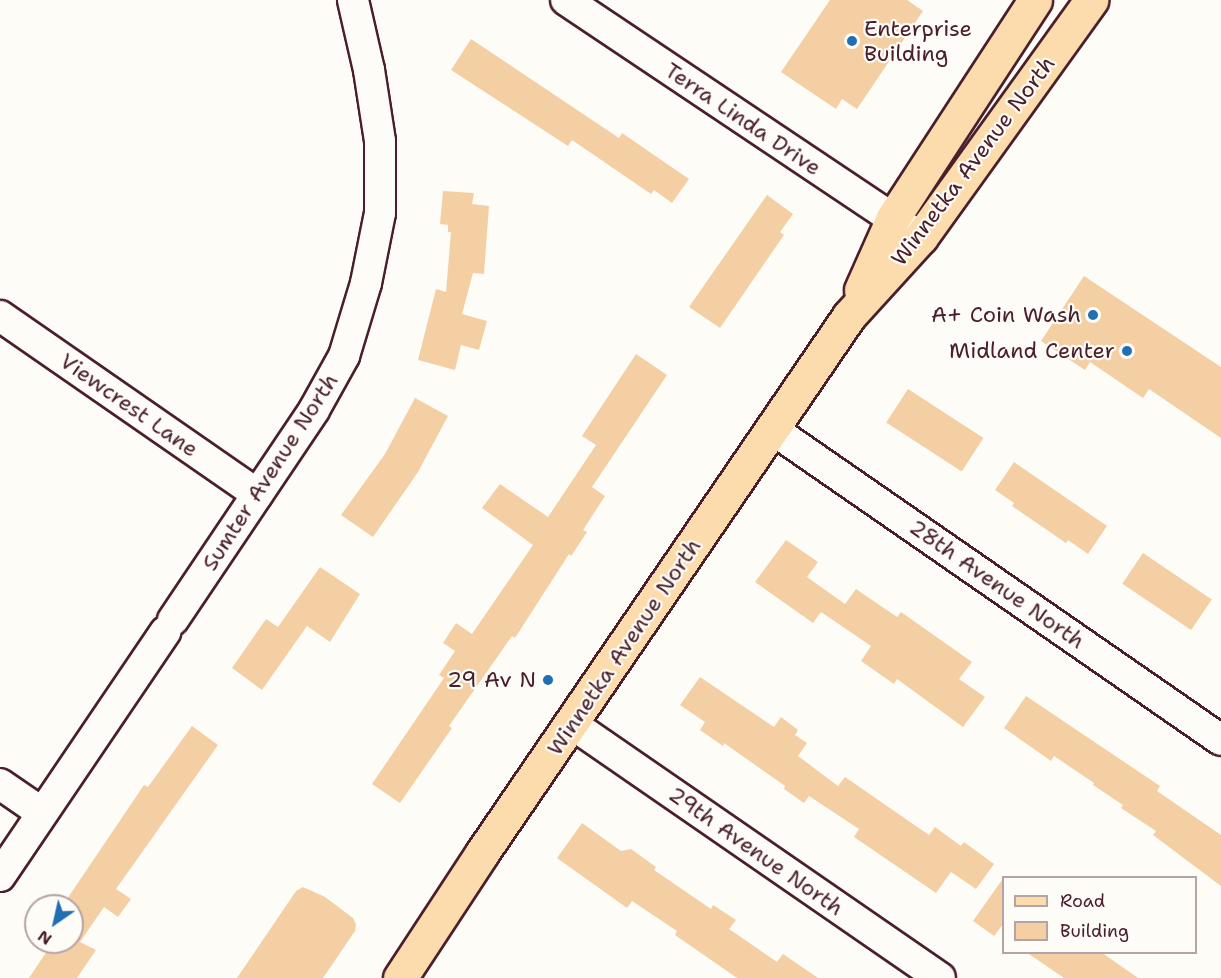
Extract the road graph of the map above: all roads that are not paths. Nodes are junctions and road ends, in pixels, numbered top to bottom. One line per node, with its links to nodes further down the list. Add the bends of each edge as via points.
1 (353, 0): 10 (street, Sumter Avenue North, via 380,141 378,224 366,283 344,356 314,410)
2 (566, 0): 5 (street, Terra Linda Drive)
3 (1035, 0): 5 (main road, Winnetka Avenue North)
4 (1091, 0): 6 (main road, Winnetka Avenue North)
5 (893, 219): 6 (street, Terra Linda Drive); 8 (main road, Winnetka Avenue North)
6 (921, 237): 8 (main road, Winnetka Avenue North)
7 (0, 316): 10 (street, Viewcrest Lane)
8 (849, 316): 9 (main road, Winnetka Avenue North)
9 (772, 429): 11 (main road, Winnetka Avenue North); 12 (street, 28th Avenue North)
10 (257, 494): 14 (street, Sumter Avenue North)
11 (572, 724): 16 (main road, Winnetka Avenue North); 17 (street, 29th Avenue North)
12 (1221, 740)
13 (0, 784): 14 (street)
14 (42, 813): 15 (street, Sumter Avenue North)
15 (0, 876)
16 (400, 978)
17 (940, 978)

